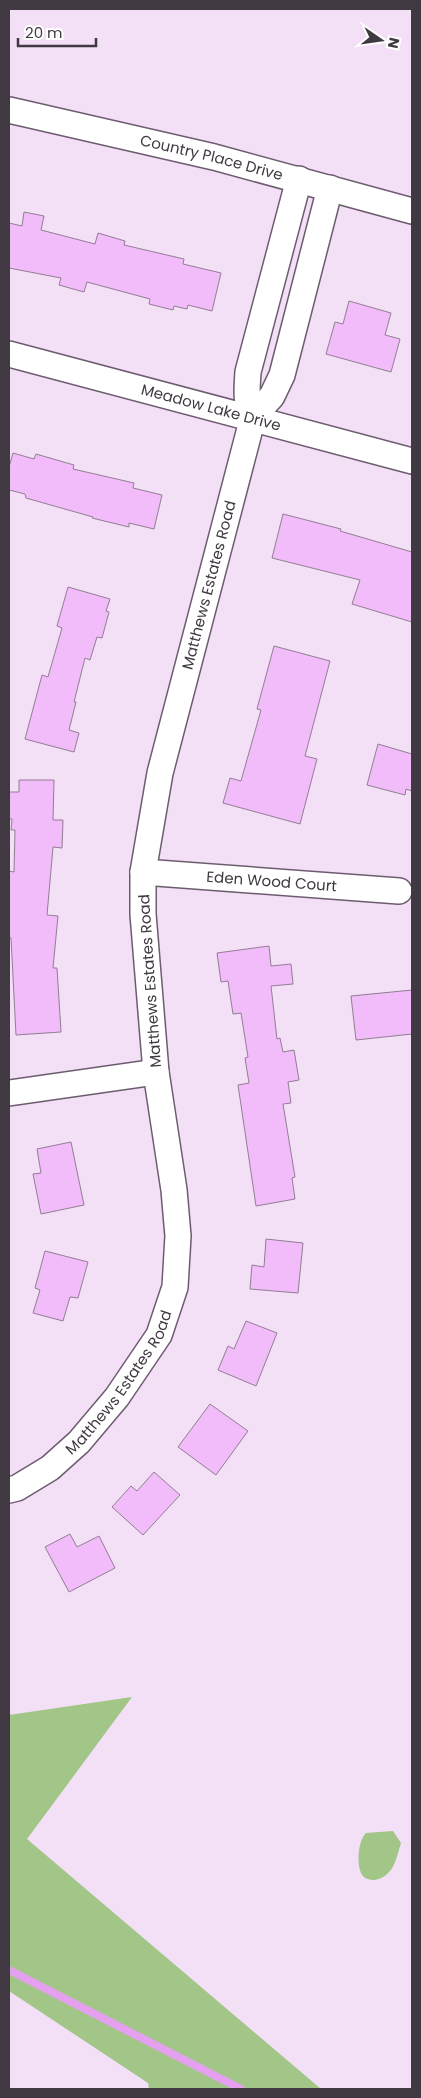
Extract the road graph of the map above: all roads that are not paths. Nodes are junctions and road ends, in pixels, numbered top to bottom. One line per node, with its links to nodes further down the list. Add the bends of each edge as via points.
1 (9, 110): 2 (street, Country Place Drive)
2 (299, 179): 3 (street, Country Place Drive); 6 (street, Matthews Estates Road, via 248,372 247,396)
3 (330, 188): 4 (street, Country Place Drive); 6 (street, Matthews Estates Road, via 282,375 272,396)
4 (412, 211)
5 (9, 354): 6 (street, Meadow Lake Drive)
6 (253, 417): 7 (street, Meadow Lake Drive); 8 (street, Matthews Estates Road, via 160,773)
7 (412, 461)
8 (143, 872): 9 (street, Eden Wood Court); 10 (street, Matthews Estates Road, via 143,914)
9 (399, 891)
10 (156, 1072): 11 (street); 12 (street, Matthews Estates Road, via 178,1236 175,1287 159,1335 117,1397 79,1442 50,1468)
11 (9, 1093)
12 (9, 1490)

